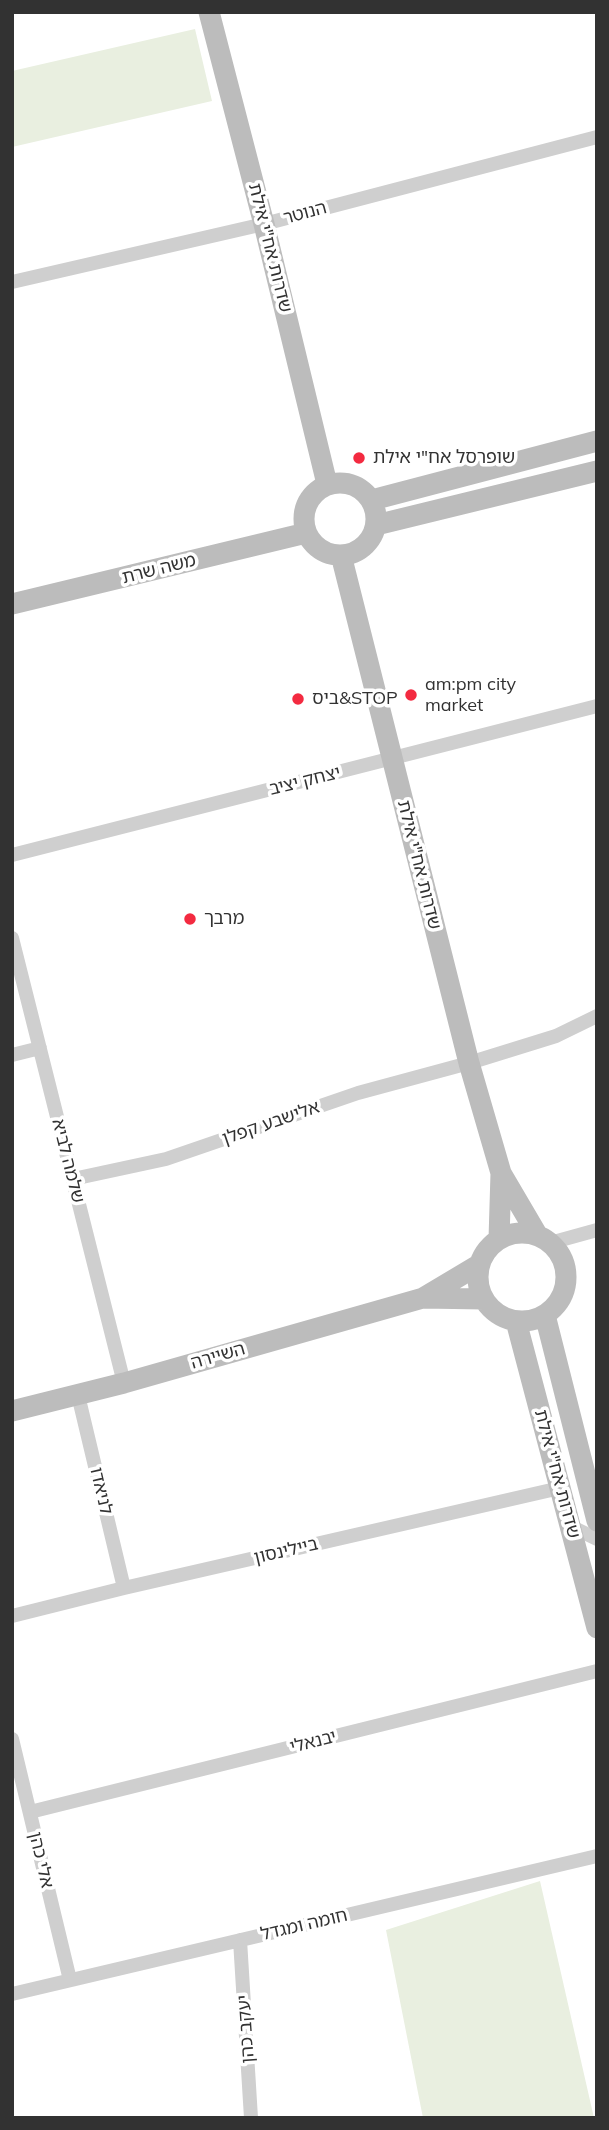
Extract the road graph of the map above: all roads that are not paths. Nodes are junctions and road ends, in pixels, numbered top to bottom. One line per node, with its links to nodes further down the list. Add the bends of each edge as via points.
1 (209, 12): 3 (main road, שדרות אח"י אילת)
2 (597, 137): 3 (street, הנוטר)
3 (264, 223): 4 (street, הנוטר); 7 (main road, שדרות אח"י אילת)
4 (12, 282)
5 (597, 441): 8 (main road)
6 (597, 471): 9 (main road)
7 (327, 484): 8 (main road, via 352,484); 10 (main road, via 306,504)
8 (372, 500): 9 (main road)
9 (376, 525): 11 (main road, via 368,543)
10 (306, 533): 11 (main road, via 317,547); 12 (main road, משה שרת)
11 (341, 555): 14 (main road, שדרות אח"י אילת)
12 (12, 604)
13 (597, 706): 14 (street, יצחק יציב)
14 (392, 759): 15 (street, יצחק יציב); 20 (main road, שדרות אח"י אילת)
15 (12, 855)
16 (12, 939): 18 (street, שלמה לביא)
17 (597, 1016): 20 (street, אלישבע קפלן, via 556,1036)
18 (40, 1048): 19 (street); 22 (street, שלמה לביא)
19 (12, 1055)
20 (469, 1063): 21 (main road, שדרות אח"י אילת); 22 (street, אלישבע קפלן, via 358,1093 166,1159)
21 (501, 1173): 24 (main road, שדרות אח"י אילת); 25 (main road, שדרות אח"י אילת)
22 (73, 1179): 31 (street, שלמה לביא)
23 (597, 1230): 25 (street)
24 (499, 1239): 25 (main road, via 525,1233); 26 (main road)
25 (544, 1240): 29 (main road, via 559,1254 566,1280 556,1306)
26 (480, 1264): 27 (main road, השיירה); 28 (main road)
27 (423, 1298): 28 (main road, השיירה); 31 (main road, השיירה)
28 (484, 1299): 30 (main road, via 492,1310)
29 (545, 1315): 30 (main road); 35 (main road, שדרות אח"י אילת)
30 (516, 1321): 34 (main road, שדרות אח"י אילת)
31 (124, 1383): 32 (main road, השיירה)
32 (78, 1395): 33 (main road, השיירה); 38 (street, לניאדו)
33 (12, 1411)
34 (560, 1488): 36 (main road, שדרות אח"י אילת); 38 (street, ביילינסון)
35 (597, 1521)
36 (570, 1526): 37 (street); 40 (main road, שדרות אח"י אילת)
37 (597, 1539)
38 (124, 1588): 39 (street, ביילינסון)
39 (12, 1616)
40 (597, 1628)
41 (597, 1671): 43 (street, יבנאלי)
42 (12, 1739): 43 (street, אלי כהן)
43 (30, 1812): 46 (street, אלי כהן)
44 (597, 1856): 45 (street, חומה ומגדל)
45 (240, 1940): 46 (street, חומה ומגדל); 48 (street, יעקב כהן)
46 (70, 1980): 47 (street, חומה ומגדל)
47 (12, 1994)
48 (251, 2118)

